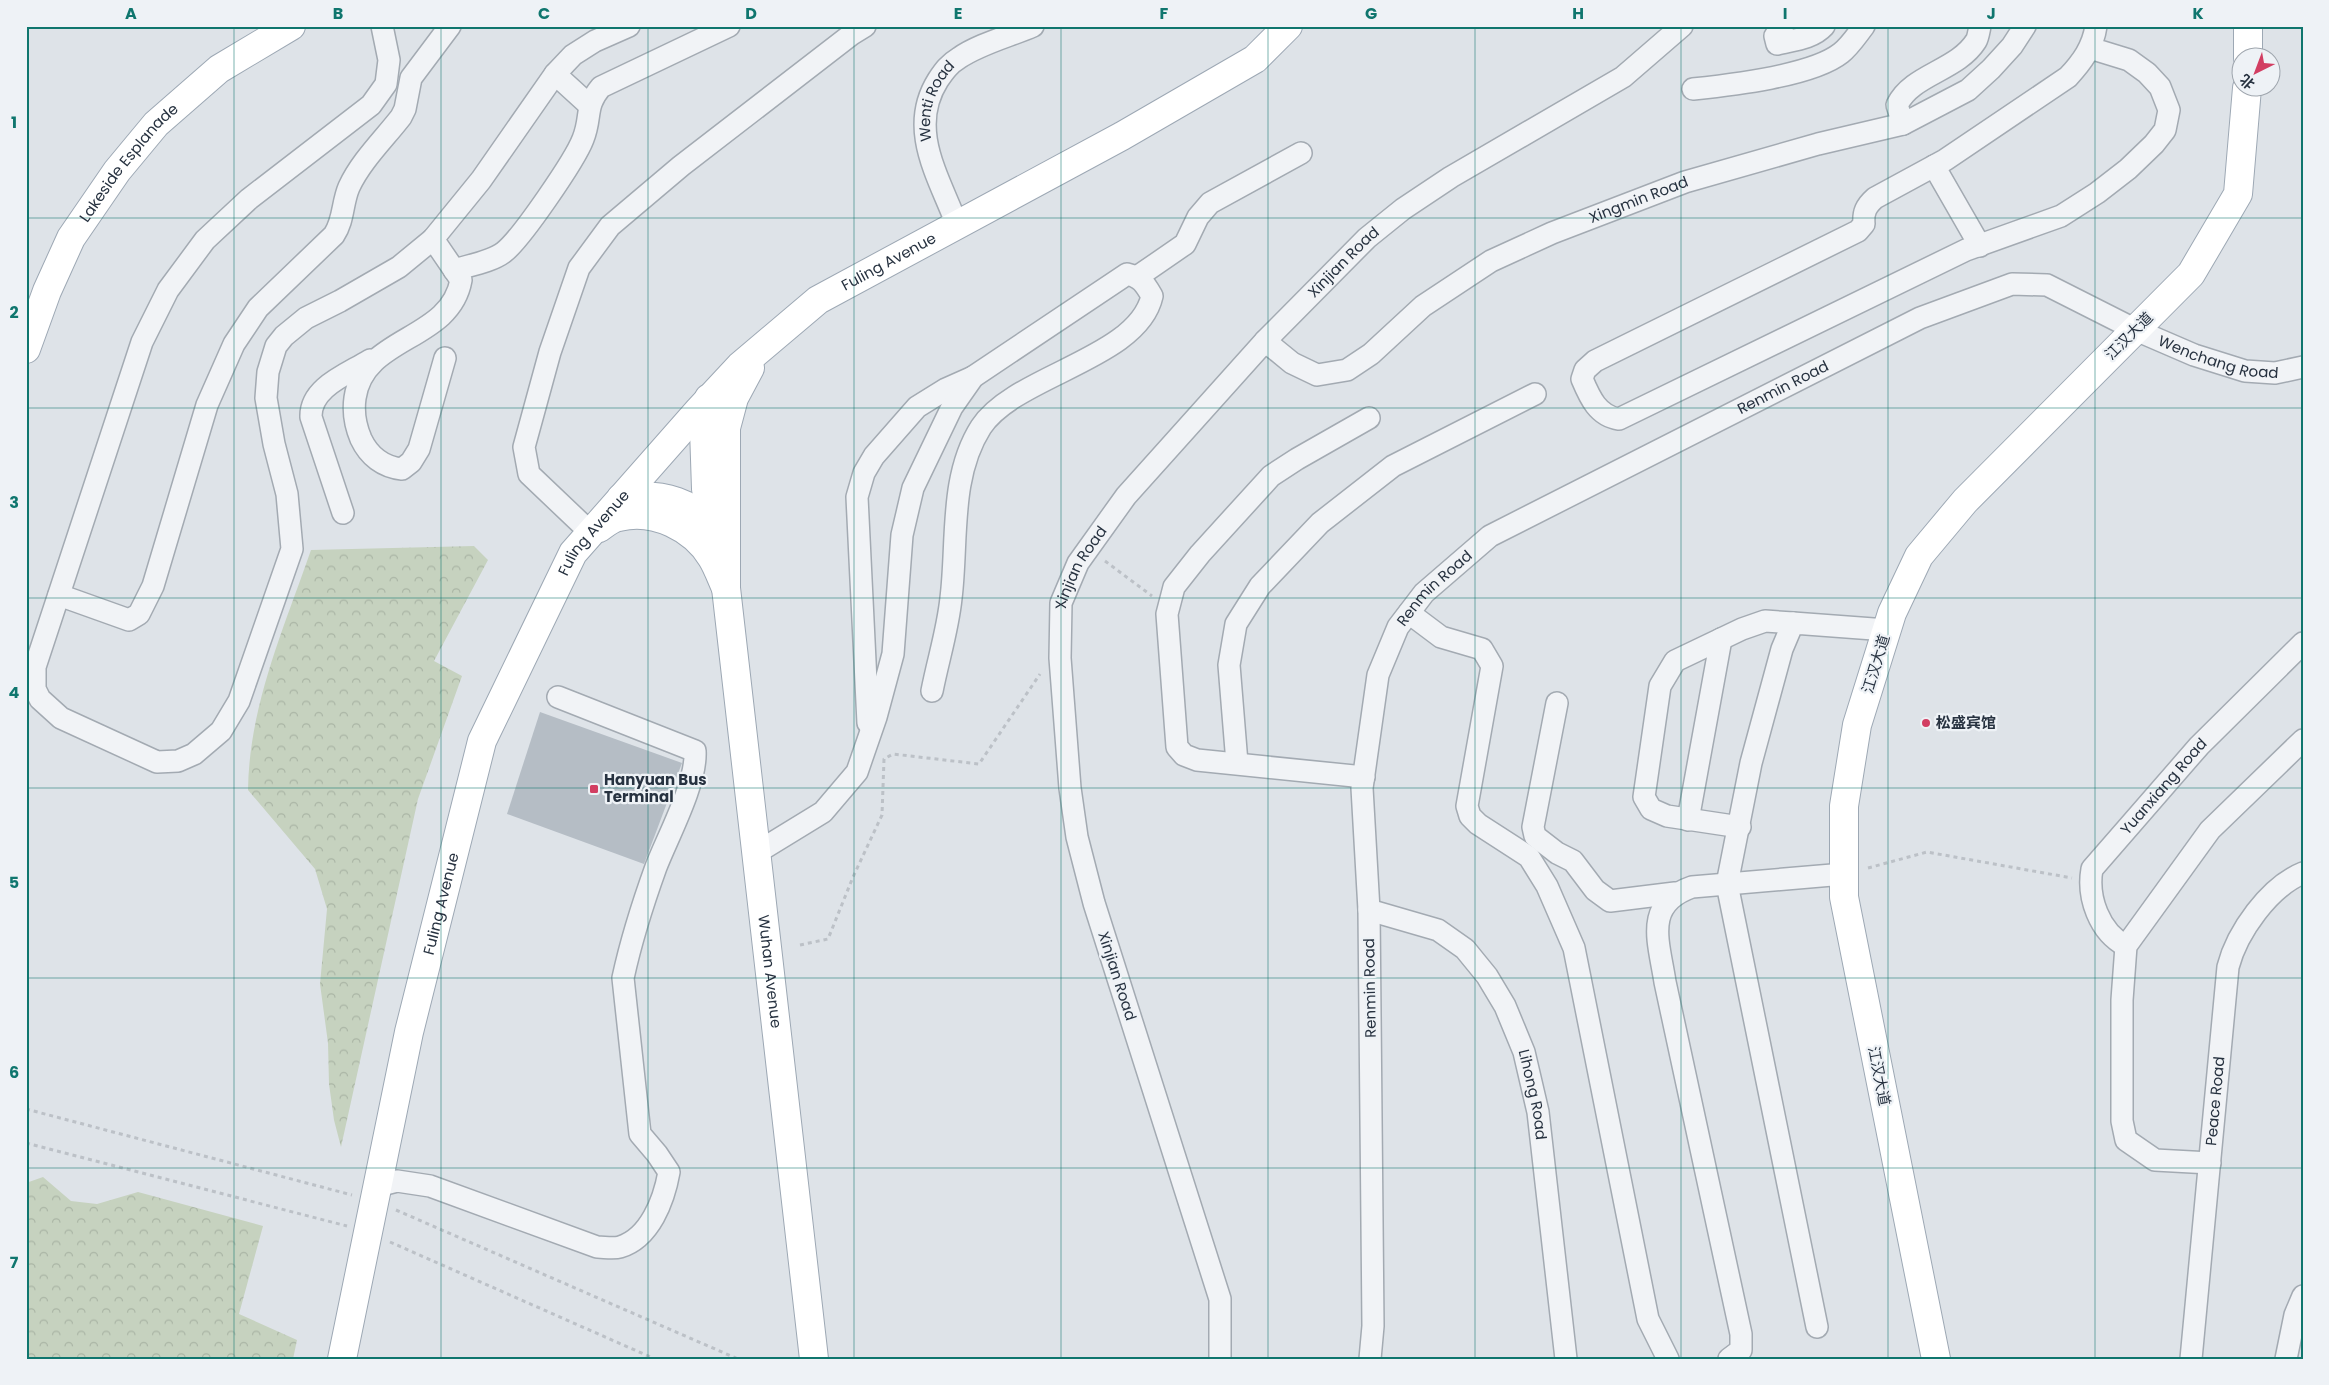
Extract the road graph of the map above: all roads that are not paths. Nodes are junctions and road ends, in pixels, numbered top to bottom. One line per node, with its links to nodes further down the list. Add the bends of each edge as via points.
1 (291, 26): 36 (main road, Lakeside Esplanade, via 219,69 156,124 117,171 71,238)
2 (382, 26): 48 (street, via 389,60 386,84 371,105 249,199 205,240 168,290 142,342)
3 (450, 26): 48 (street, via 411,78 401,117 355,175 340,226 334,235 258,308 234,344 207,405 153,586 139,614 130,620 124,619)
4 (629, 26): 21 (street, via 573,55)
5 (729, 26): 24 (street, via 601,87)
6 (865, 26): 46 (street, via 682,166 610,226 579,268 550,352 524,447 529,474)
7 (1033, 26): 28 (street, Wenti Road, via 961,56 949,65 927,100 925,140)
8 (1288, 26): 28 (main road, Fuling Avenue, via 1254,59 1122,136)
9 (1682, 26): 35 (street, Xinjian Road, via 1623,77 1451,177 1403,209 1367,238)
10 (1783, 26): 11 (street, via 1774,36 1777,44 1806,37)
11 (1824, 26)
12 (1864, 26): 22 (street, via 1842,52 1818,66)
13 (1870, 26): 14 (street)
14 (1879, 26)
15 (1980, 26): 25 (street, via 1976,41 1954,62 1903,92 1897,105)
16 (2025, 26): 25 (street, Xingmin Road, via 1992,69 1968,90)
17 (2096, 26): 19 (street)
18 (2248, 26): 20 (main road)
19 (2090, 48): 27 (street, via 2068,77); 30 (street, via 2130,60 2160,87 2169,110 2165,130 2128,169 2061,216)
20 (2248, 48)
21 (555, 74): 24 (street); 29 (street, via 481,180)
22 (1693, 89)
23 (2246, 98): 33 (main road, 江汉大道, via 2238,194 2191,274)
24 (589, 105): 31 (street, via 587,126 579,147 512,245 492,258)
25 (1903, 124): 35 (street, Xingmin Road, via 1818,144 1685,182 1552,234 1491,261 1423,306 1371,354 1347,370 1317,375 1292,363)
26 (1301, 154): 32 (street, via 1210,203 1198,216 1185,244)
27 (1934, 166): 30 (street); 30 (street, via 1867,205 1864,224 1858,230 1595,360 1585,370 1582,379 1587,391 1598,410 1619,419)
28 (957, 225): 34 (main road, Fuling Avenue, via 818,300)
29 (433, 239): 31 (street); 48 (street, via 400,267 306,318 276,346 268,372 266,398 287,494 292,549 239,701 221,731 194,754 178,761 157,762 61,718 40,699 35,689 35,667)
30 (1980, 246)
31 (454, 270): 37 (street, via 461,280 459,292 443,315 426,329)
32 (1137, 276): 40 (street, via 1127,274); 54 (street, via 1152,296 1149,308 1129,331 1087,360 1006,403 982,426 968,453 956,515 951,598)
33 (2136, 330): 39 (street, Wenchang Road, via 2194,355 2245,371 2275,373); 49 (street, Renmin Road, via 2047,285 2012,284 1920,318 1490,536 1424,593); 51 (main road, 江汉大道, via 1965,501 1919,556)
34 (771, 340): 42 (main road, Fuling Avenue); 47 (main road, via 749,368 734,398 726,428)
35 (1266, 341): 76 (street, Xinjian Road, via 1126,496 1078,564 1061,603 1060,658 1077,837 1094,903 1220,1299)
36 (26, 349)
37 (382, 354): 38 (street, via 364,370 357,387 354,410 357,430 364,445 376,458 388,467 402,469 419,449); 45 (street, via 334,381 317,395 311,407 311,417)
38 (445, 358)
39 (2303, 366)
40 (973, 377): 57 (street, via 952,407 913,488 902,535 893,654); 57 (street, via 917,407 874,456 864,473 857,497)
41 (1535, 394): 59 (street, via 1393,466 1320,523 1260,586 1236,624 1229,665)
42 (709, 398): 44 (main road, Fuling Avenue); 47 (main road, via 704,429 706,489 720,524)
43 (1369, 418): 59 (street, via 1271,476 1174,587 1167,614 1177,747 1197,760)
44 (621, 498): 46 (main road, Fuling Avenue); 47 (main road, via 641,495 667,500 699,512 710,522 719,538)
45 (343, 513)
46 (591, 533): 47 (main road, via 618,517 638,514 666,520 700,543 712,557); 71 (main road, Fuling Avenue, via 573,553 482,741 409,1032)
47 (726, 586): 63 (main road, Wuhan Avenue)
48 (59, 595)
49 (1409, 613): 60 (street, Renmin Road, via 1398,627 1378,675); 79 (street, via 1441,637 1482,649 1492,666 1467,806 1470,816 1478,824 1529,857 1547,886 1574,948 1648,1320)
50 (1793, 623): 51 (street); 52 (street, via 1766,621); 62 (street, via 1782,649 1751,762)
51 (1887, 630): 65 (main road, 江汉大道, via 1857,725 1844,806)
52 (1721, 639): 61 (street); 61 (street, via 1675,661 1660,686 1644,797 1650,809)
53 (2303, 643): 69 (street, Yuanxiang Road, via 2192,753 2092,869 2092,900 2113,939)
54 (932, 691)
55 (558, 697): 71 (street, via 695,751 692,778 656,869 623,978 640,1134 669,1172 665,1191 641,1235 618,1248 597,1247 430,1186 397,1181)
56 (1557, 703): 67 (street, via 1533,827 1535,836 1573,861 1595,890 1610,902)
57 (869, 738): 63 (street, via 856,772 823,812)
58 (2303, 740): 69 (street, via 2210,830)
59 (1237, 763): 60 (street)
60 (1364, 777): 68 (street, Renmin Road)
61 (1688, 820): 62 (street)
62 (1740, 827): 66 (street)
63 (756, 853): 75 (main road, Wuhan Avenue)
64 (2300, 869): 70 (street, Peace Road, via 2255,914 2232,952)
65 (1844, 874): 66 (street); 81 (main road, 江汉大道, via 1844,898)
66 (1727, 884): 67 (street, via 1692,887); 73 (street)
67 (1674, 893): 80 (street, via 1663,906 1657,922 1665,982 1741,1334 1741,1350)
68 (1369, 910): 77 (street, Renmin Road, via 1374,1326); 78 (street, Lihong Road, via 1438,930 1465,949 1505,1006 1524,1052 1538,1112)
69 (2126, 946): 70 (street, via 2122,1000 2122,1121 2126,1140 2155,1160)
70 (2210, 1163): 82 (street, Peace Road)
71 (377, 1186): 74 (main road, Fuling Avenue)
72 (2303, 1296): 83 (street, via 2295,1315)
73 (1817, 1327)
74 (342, 1359)
75 (814, 1359)
76 (1220, 1359)
77 (1370, 1359)
78 (1566, 1359)
79 (1668, 1359)
80 (1729, 1359)
81 (1936, 1359)
82 (2191, 1359)
83 (2286, 1359)

